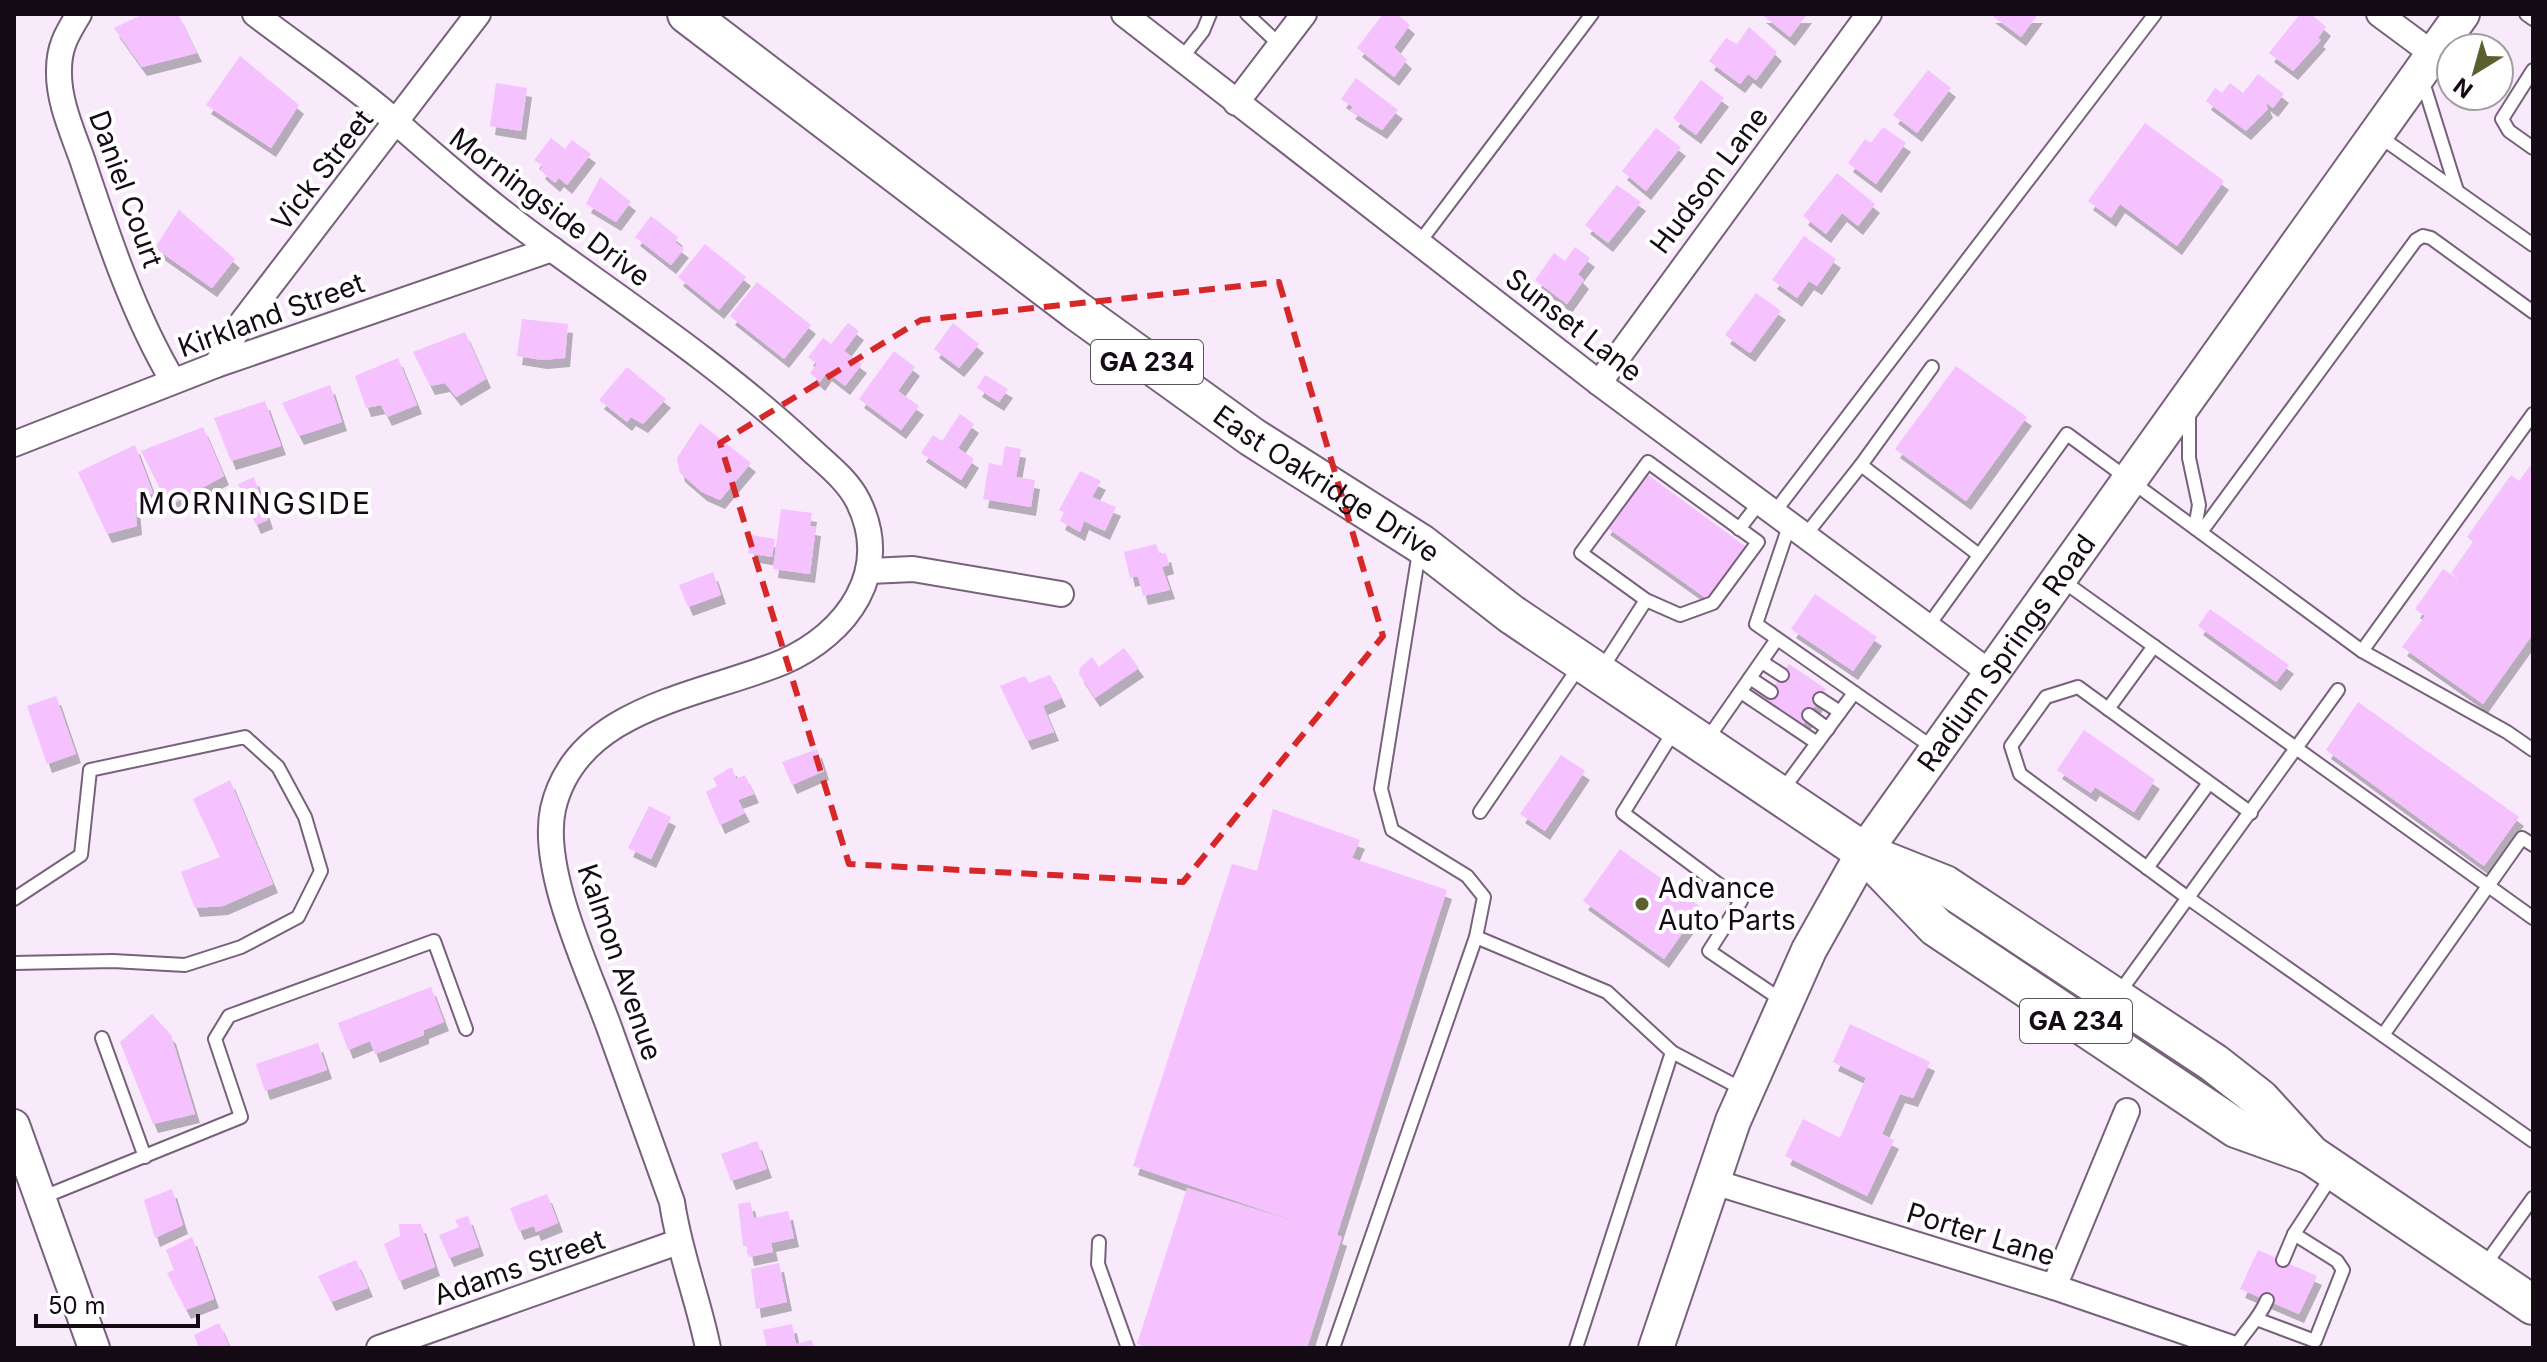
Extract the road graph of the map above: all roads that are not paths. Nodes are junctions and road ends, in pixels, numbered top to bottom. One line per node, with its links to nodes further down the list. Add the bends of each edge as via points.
1 (79, 14): 31 (street, Daniel Court, via 61,43 58,73 66,112 112,242)
2 (255, 14): 21 (street, Morningside Drive)
3 (478, 14): 21 (street, Vick Street)
4 (687, 14): 42 (main road, East Oakridge Drive / GA 234, via 1077,311 1252,437)
5 (1124, 14): 17 (street, Sunset Lane)
6 (1210, 14): 17 (lane)
7 (1247, 14): 16 (lane)
8 (1304, 14): 16 (street)
9 (1592, 14): 25 (lane)
10 (1869, 14): 32 (street, Hudson Lane)
11 (2155, 14): 39 (lane)
12 (2379, 14): 18 (street)
13 (2462, 14): 18 (main road, Radium Springs Road)
14 (2526, 14): 15 (lane)
15 (2533, 19)
16 (1280, 45): 20 (street)
17 (1181, 59): 20 (street, Sunset Lane)
18 (2426, 63): 22 (main road, Radium Springs Road); 24 (lane)
19 (2533, 70): 23 (lane, via 2502,119)
20 (1236, 103): 25 (street, Sunset Lane)
21 (397, 123): 27 (street, Morningside Drive, via 421,148); 29 (street, Vick Street, via 243,321)
22 (2377, 134): 24 (lane); 33 (main road, Radium Springs Road)
23 (2533, 148)
24 (2457, 191): 26 (lane)
25 (1419, 243): 32 (street, Sunset Lane)
26 (2533, 245)
27 (552, 249): 29 (street, Kirkland Street); 36 (street, Morningside Drive, via 773,413)
28 (2533, 312): 41 (lane, via 2431,238 2416,240)
29 (216, 365): 31 (street, Kirkland Street)
30 (1932, 367): 37 (lane)
31 (173, 381): 35 (street, Kirkland Street)
32 (1599, 383): 39 (street, Sunset Lane)
33 (2189, 397): 38 (main road, Radium Springs Road); 41 (lane, via 2189,458 2199,505)
34 (2533, 414): 51 (lane)
35 (14, 444)
36 (810, 448): 44 (street, Kalmon Avenue, via 859,502 869,528)
37 (1861, 465): 39 (lane); 43 (lane)
38 (2129, 480): 41 (lane); 43 (lane, via 2067,434); 45 (main road, Radium Springs Road)
39 (1781, 520): 40 (lane); 48 (street, Sunset Lane); 49 (lane, via 1756,624)
40 (1739, 529): 47 (lane, via 1758,542 1713,603 1680,615); 47 (lane, via 1648,462 1581,553)
41 (2198, 530): 51 (lane)
42 (1421, 544): 53 (main road, East Oakridge Drive / GA 234); 82 (lane, via 1381,789 1392,830 1467,876 1484,897)
43 (1979, 555): 48 (lane)
44 (870, 571): 46 (street, via 913,569); 100 (street, Kalmon Avenue, via 859,600 826,637 785,661 640,714 593,739 571,764 552,812 549,840 567,916 672,1202)
45 (2060, 579): 50 (lane); 55 (main road, Radium Springs Road)
46 (1061, 594)
47 (1646, 600): 53 (lane)
48 (1926, 629): 55 (street, Sunset Lane)
49 (1777, 639): 52 (lane); 60 (lane)
50 (2154, 646): 62 (lane); 68 (lane)
51 (2362, 651): 69 (lane)
52 (1762, 662): 54 (lane); 56 (lane)
53 (1591, 667): 66 (main road, East Oakridge Drive / GA 234); 73 (lane)
54 (1782, 675)
55 (1993, 675): 70 (main road, Radium Springs Road)
56 (1750, 678): 58 (lane); 59 (lane)
57 (2338, 690): 68 (lane)
58 (1741, 692): 66 (lane); 67 (lane)
59 (1771, 692)
60 (1854, 693): 63 (lane); 70 (lane)
61 (1820, 699): 63 (lane)
62 (2108, 709): 71 (lane); 77 (lane, via 2078,687 2046,697 2011,746 2020,774)
63 (1840, 712): 65 (lane)
64 (1809, 715): 65 (lane)
65 (1828, 729): 67 (lane)
66 (1691, 735): 72 (main road, East Oakridge Drive / GA 234); 85 (lane, via 1623,813 1741,901 1709,951)
67 (1817, 743): 72 (lane)
68 (2296, 748): 74 (lane); 78 (lane)
69 (2533, 750)
70 (1937, 751): 76 (main road, Radium Springs Road)
71 (2209, 783): 74 (lane); 77 (lane)
72 (1779, 795): 76 (main road, East Oakridge Drive / GA 234)
73 (1480, 812)
74 (2251, 813): 79 (lane)
75 (2533, 845): 78 (lane, via 2522,838)
76 (1864, 852): 84 (main road, East Oakridge Drive / GA 234, via 1945,885); 85 (main road, Radium Springs Road); 95 (main road, East Oakridge Drive / GA 234, via 1936,927 2236,1128)
77 (2147, 868): 79 (lane)
78 (2488, 886): 81 (lane); 87 (lane)
79 (2188, 898): 84 (lane); 87 (lane)
80 (14, 899): 83 (lane, via 81,855 90,770 245,737 278,767 305,817 321,871 298,917 241,947 185,965)
81 (2533, 918)
82 (1476, 937): 89 (lane, via 1607,992); 112 (lane)
83 (14, 963)
84 (2115, 999): 95 (main road, East Oakridge Drive / GA 234, via 2260,1099)
85 (1786, 1002): 90 (main road, Radium Springs Road)
86 (466, 1029): 94 (lane, via 434,941 229,1016 215,1039 241,1117)
87 (2383, 1035): 93 (lane)
88 (102, 1038): 94 (lane)
89 (1672, 1052): 90 (lane); 113 (lane)
90 (1747, 1091): 96 (main road, Radium Springs Road)
91 (2127, 1111): 104 (street)
92 (14, 1125): 97 (street)
93 (2533, 1141)
94 (145, 1157): 97 (lane)
95 (2323, 1163): 99 (lane); 103 (main road, East Oakridge Drive / GA 234)
96 (1711, 1181): 104 (street, Porter Lane); 114 (main road, Radium Springs Road)
97 (41, 1198): 108 (street)
98 (2533, 1198): 103 (lane)
99 (2294, 1234): 102 (lane); 107 (lane, via 2343,1270 2315,1341)
100 (678, 1242): 109 (street, Adams Street); 110 (street, Kalmon Avenue, via 690,1268)
101 (1099, 1242): 111 (lane, via 1098,1264)
102 (2283, 1260)
103 (2482, 1268): 106 (main road, East Oakridge Drive / GA 234)
104 (2054, 1287): 115 (street, Porter Lane)
105 (2267, 1300): 107 (lane)
106 (2533, 1305)
107 (2259, 1320): 115 (lane)
108 (94, 1348)
109 (379, 1348)
110 (708, 1348)
111 (1128, 1348)
112 (1333, 1348)
113 (1576, 1348)
114 (1656, 1348)
115 (2234, 1348)

